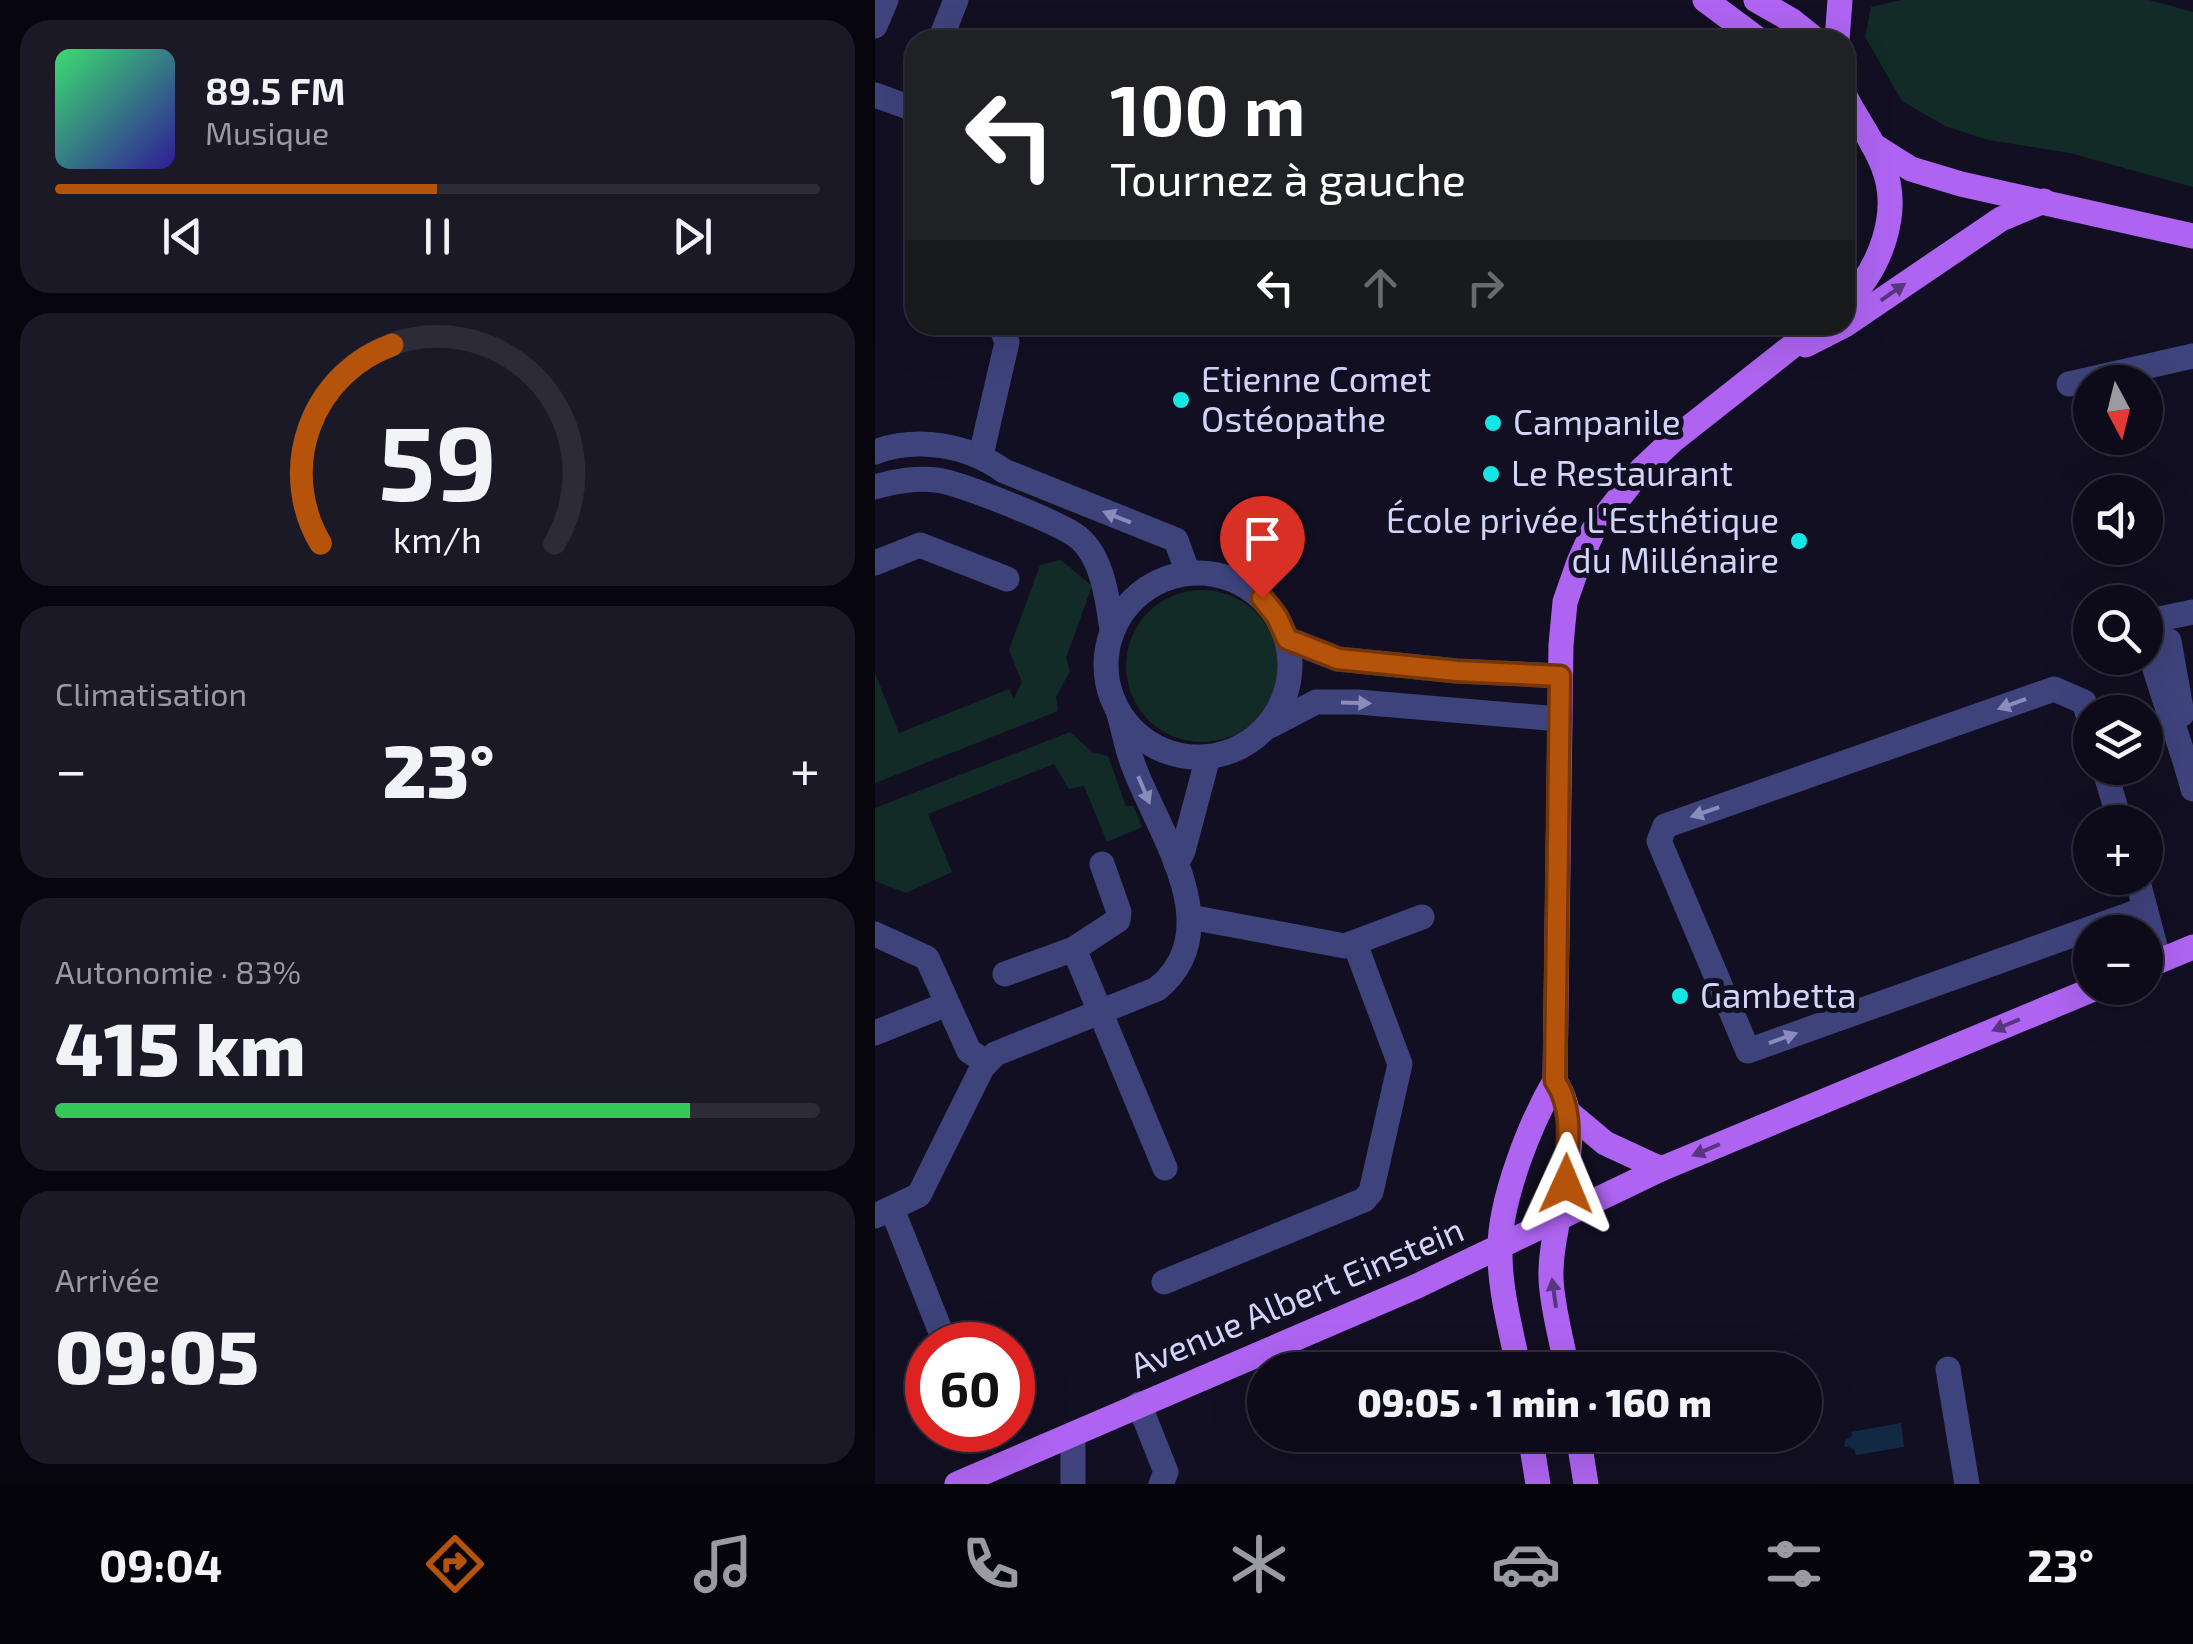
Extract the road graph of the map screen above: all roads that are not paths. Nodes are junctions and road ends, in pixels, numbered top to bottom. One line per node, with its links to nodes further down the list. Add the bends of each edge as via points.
1 (886, 0): 6 (lane)
2 (957, 0): 7 (lane)
3 (1705, 0): 8 (main road)
4 (1755, 0): 9 (main road)
5 (1840, 0): 10 (main road)
6 (875, 26)
7 (944, 30)
8 (1746, 30)
9 (1804, 30)
10 (1838, 30)
11 (875, 95): 12 (lane)
12 (905, 106)
13 (1855, 114): 14 (main road)
14 (1873, 146): 15 (main road, via 1911,169); 17 (main road, via 1889,185 1887,229 1877,260)
15 (2044, 201): 16 (main road); 18 (main road, one-way to 15, via 2001,219)
16 (2193, 236)
17 (1855, 289)
18 (1855, 319)
19 (1004, 335): 27 (lane)
20 (1793, 335): 24 (main road)
21 (1807, 335): 24 (main road)
22 (1827, 335): 24 (main road, one-way to 22)
23 (2193, 356): 25 (lane)
24 (1779, 359): 39 (main road, via 1671,441 1593,530 1565,602)
25 (2069, 384)
26 (875, 452): 27 (lane, via 952,446)
27 (981, 455): 28 (lane)
28 (1004, 471): 30 (lane); 32 (lane, one-way to 28, via 1175,540)
29 (875, 487): 30 (lane, via 937,480)
30 (995, 499): 36 (lane, via 1080,538 1105,580)
31 (875, 563): 33 (lane, via 921,546)
32 (1187, 573): 36 (lane, via 1142,591); 37 (lane, via 1243,584 1262,598)
33 (1007, 580)
34 (2193, 612): 35 (lane)
35 (2163, 618)
36 (1112, 630): 41 (lane, via 1105,658)
37 (1287, 639): 39 (lane, via 1338,659); 43 (lane, via 1291,671 1283,702)
38 (2157, 675): 45 (lane)
39 (1560, 676): 42 (main road)
40 (2073, 697): 49 (lane, one-way to 49, via 2055,689 1665,826 1659,841 1748,1051)
41 (1119, 714): 44 (lane, via 1158,748); 47 (lane, one-way to 47, via 1133,765)
42 (1559, 719): 43 (lane, one-way to 42, via 1316,702); 64 (main road)
43 (1265, 728): 44 (lane, via 1239,748)
44 (1209, 757): 47 (lane)
45 (2193, 788)
46 (1102, 864): 56 (lane, via 1118,920)
47 (1176, 864): 51 (lane)
48 (2142, 895): 49 (lane)
49 (2145, 908): 50 (lane)
50 (2146, 915)
51 (1190, 916): 54 (lane); 61 (lane, via 1183,956 1168,980)
52 (1423, 917): 54 (lane)
53 (875, 934): 60 (lane, via 927,958)
54 (1355, 944): 71 (lane, via 1400,1064 1371,1192)
55 (2193, 947): 57 (main road)
56 (1074, 949): 58 (lane); 61 (lane)
57 (2163, 959)
58 (1005, 974)
59 (2073, 998): 67 (main road, Avenue Albert Einstein, one-way to 67)
60 (947, 1004): 62 (lane); 63 (lane, via 969,1051)
61 (1097, 1012): 63 (lane); 66 (lane)
62 (875, 1033)
63 (987, 1062): 68 (lane, via 919,1195)
64 (1555, 1081): 65 (main road); 70 (main road, via 1507,1196)
65 (1567, 1112): 67 (main road, via 1605,1144); 69 (main road)
66 (1165, 1168)
67 (1661, 1169): 69 (main road, Avenue Albert Einstein)
68 (883, 1212): 72 (lane)
69 (1561, 1216): 70 (main road, Avenue Albert Einstein); 74 (main road, one-way to 69, via 1551,1280)
70 (1500, 1248): 73 (main road); 76 (main road, Avenue Albert Einstein)
71 (1163, 1282)
72 (935, 1322)
73 (1515, 1352)
74 (1564, 1352)
75 (1948, 1369): 85 (lane)
76 (1139, 1404): 77 (main road, Avenue Albert Einstein); 82 (lane, via 1166,1472)
77 (1073, 1434): 80 (main road, Avenue Albert Einstein); 81 (lane)
78 (1533, 1452): 83 (main road)
79 (1580, 1452): 84 (main road)
80 (957, 1484)
81 (1073, 1484)
82 (1161, 1484)
83 (1538, 1484)
84 (1586, 1484)
85 (1967, 1484)

